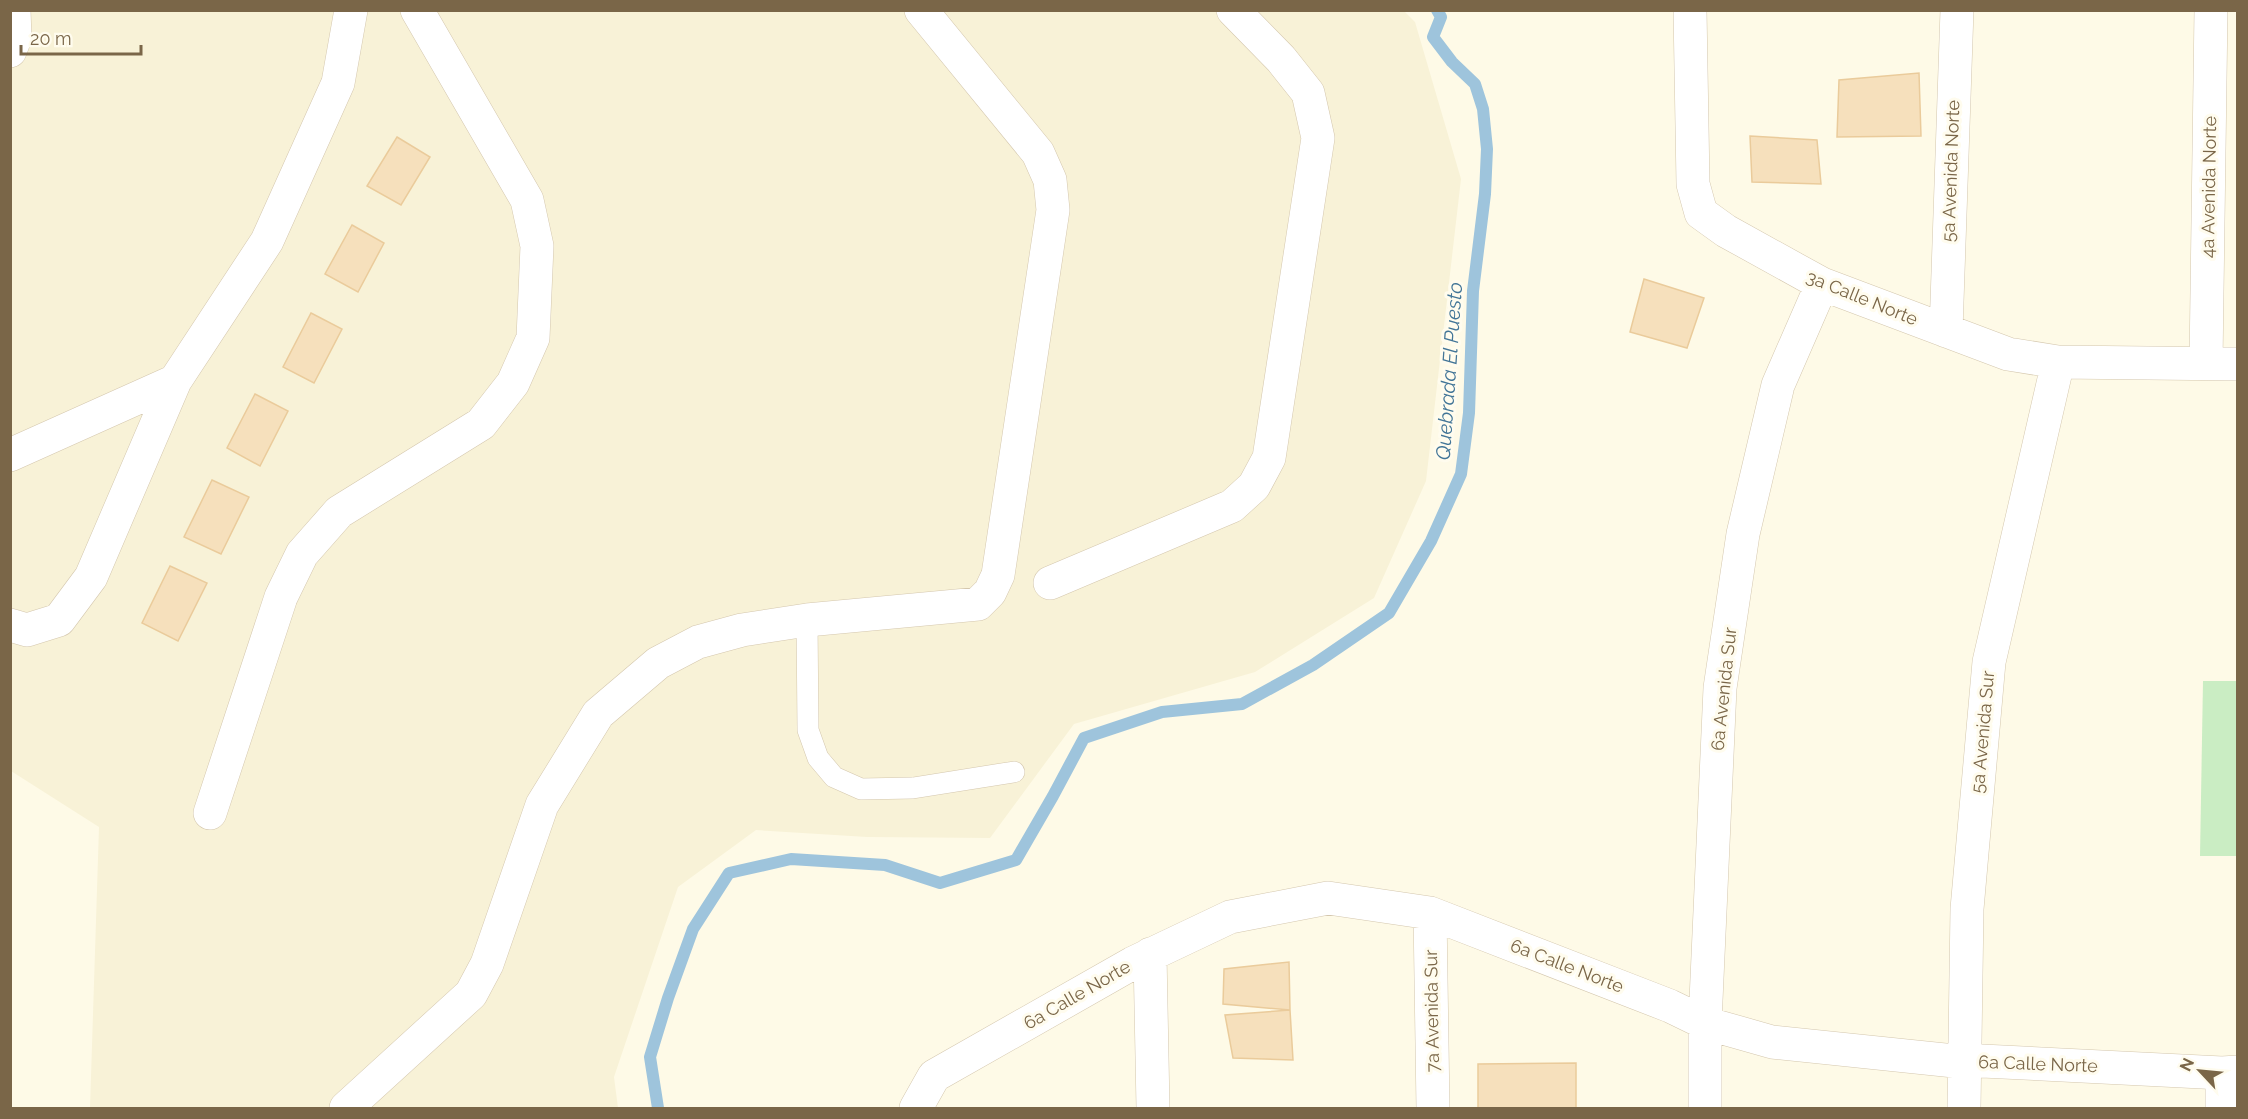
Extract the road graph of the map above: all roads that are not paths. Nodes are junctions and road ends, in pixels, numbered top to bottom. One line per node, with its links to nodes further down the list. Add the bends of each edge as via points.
1 (14, 10): 9 (street, via 15,38)
2 (351, 10): 14 (street, via 338,83 267,241)
3 (417, 10): 20 (street, via 527,200 537,246 533,338 513,383 481,424 339,512 302,554 281,597)
4 (921, 10): 17 (street, via 1038,153 1050,180 1053,210 998,575 990,592 978,604)
5 (1233, 10): 16 (street, via 1308,93 1318,138 1269,458 1254,486 1232,506)
6 (1690, 10): 10 (street, 3a Calle Norte, via 1693,184 1701,213)
7 (1957, 10): 11 (street, 5a Avenida Norte)
8 (2211, 10): 13 (street, 4a Avenida Norte)
9 (10, 51)
10 (1822, 284): 11 (street, 3a Calle Norte); 23 (street, 6a Avenida Sur, via 1778,385 1743,534 1720,688)
11 (1946, 331): 12 (street, 3a Calle Norte, via 2008,354)
12 (2058, 362): 13 (street, 3a Calle Norte); 24 (street, 5a Avenida Sur, via 1989,662 1967,909)
13 (2222, 364)
14 (175, 381): 15 (street); 18 (street, via 91,577 59,620 27,630)
15 (10, 455)
16 (1050, 583)
17 (807, 620): 19 (lane, via 808,730 818,758 834,777 861,789 913,788); 26 (street, via 742,630 698,642 658,663 598,714 542,805 487,964 471,994)
18 (10, 625)
19 (1014, 772)
20 (210, 813)
21 (1430, 913): 22 (street, 6a Calle Norte, via 1328,898 1230,917); 23 (street, 6a Calle Norte); 29 (street, 7a Avenida Sur)
22 (1150, 954): 27 (street, 6a Calle Norte, via 934,1076); 28 (street)
23 (1705, 1023): 24 (street, 6a Calle Norte, via 1772,1042); 30 (street, 6a Avenida Sur)
24 (1964, 1062): 25 (street, 6a Calle Norte); 31 (street, 5a Avenida Sur)
25 (2230, 1072): 32 (street)
26 (346, 1108)
27 (916, 1108)
28 (1153, 1108)
29 (1433, 1108)
30 (1706, 1108)
31 (1964, 1108)
32 (2222, 1108)

